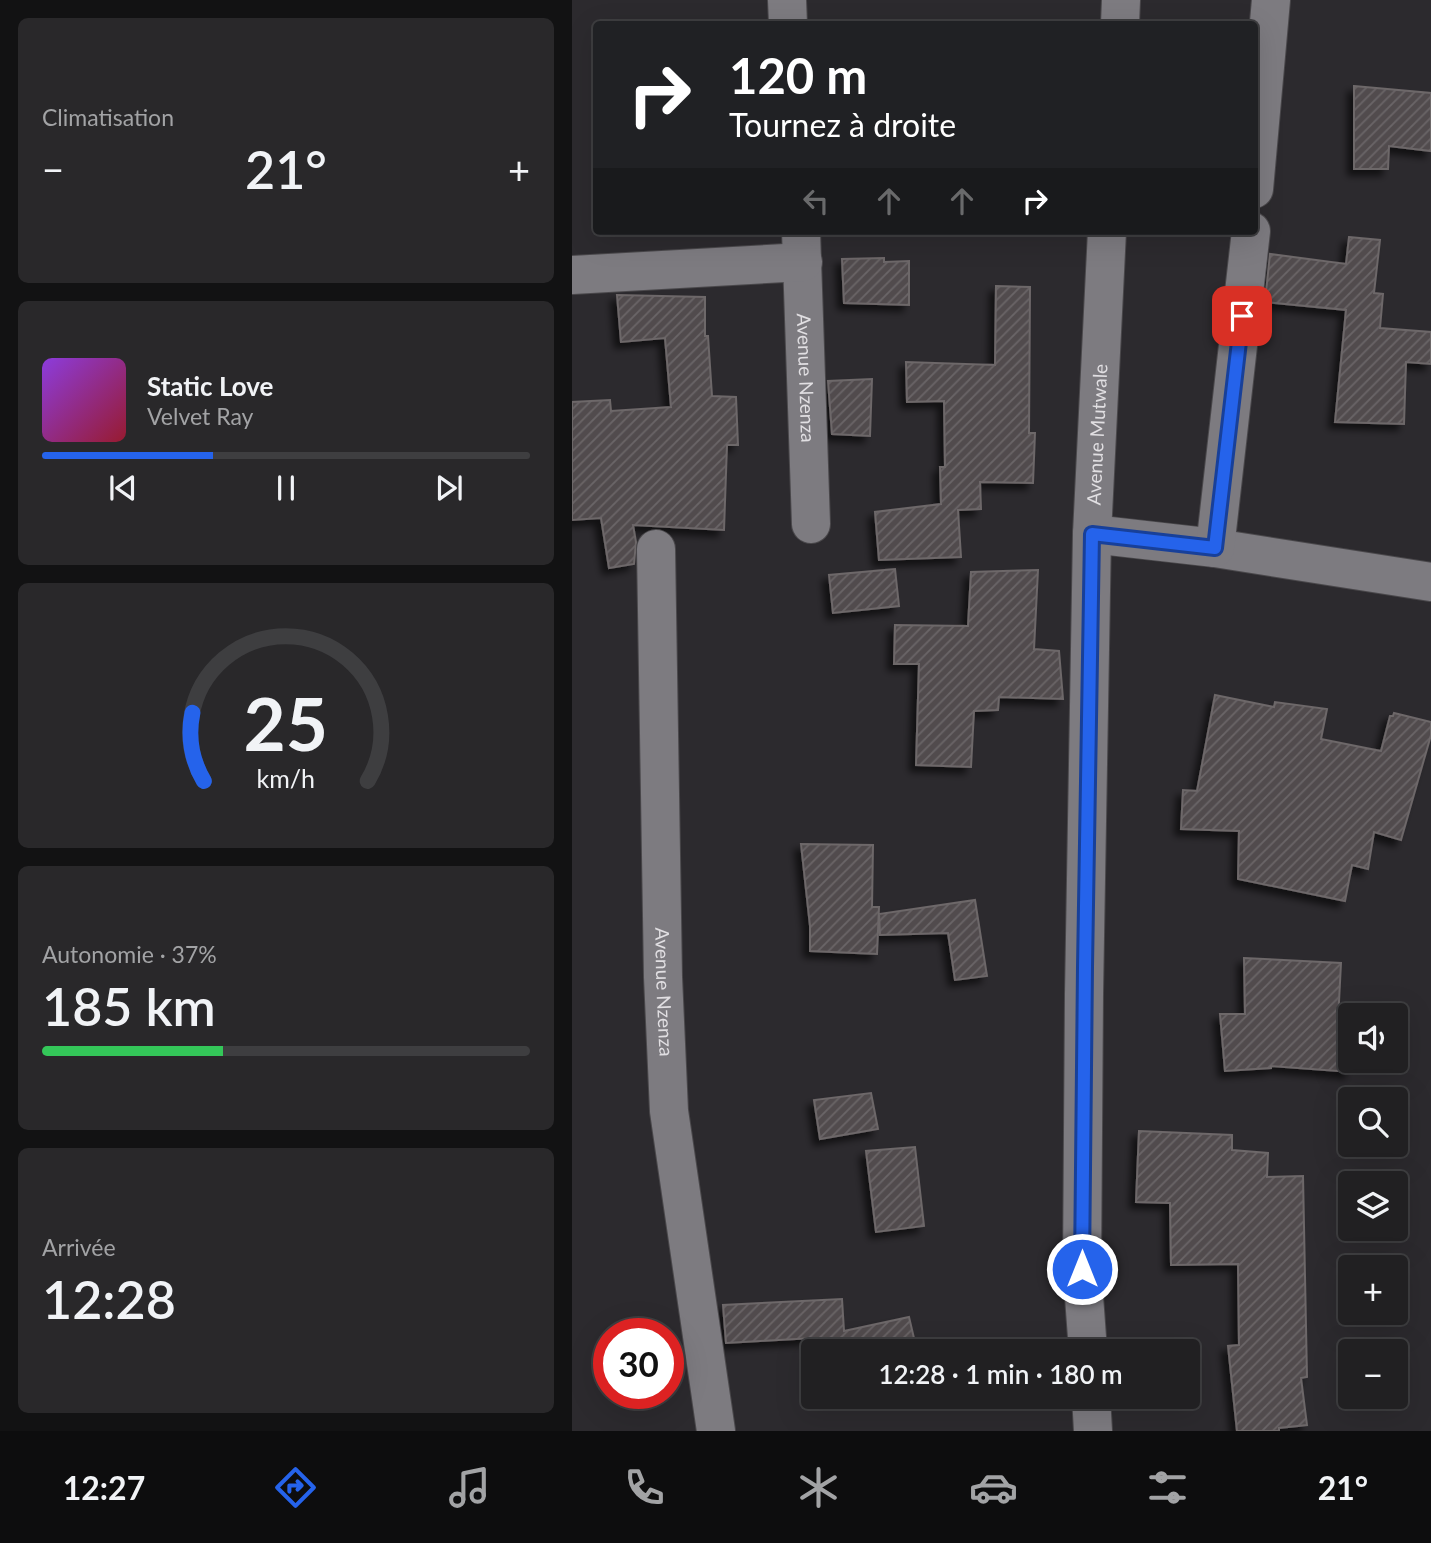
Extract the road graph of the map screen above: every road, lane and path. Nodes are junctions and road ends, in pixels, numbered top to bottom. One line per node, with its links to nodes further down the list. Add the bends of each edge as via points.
1 (787, 0): 4 (street)
2 (1121, 0): 5 (street)
3 (1271, 0): 6 (street)
4 (788, 21)
5 (1120, 21)
6 (1258, 145)
7 (1107, 235): 12 (street, Avenue Mutwale)
8 (1251, 235): 13 (street)
9 (802, 247): 10 (street); 11 (street, Avenue Nzenza)
10 (572, 275)
11 (811, 524)
12 (1092, 534): 13 (street); 16 (street, Avenue Mutwale, via 1082,1269)
13 (1215, 548): 15 (street)
14 (656, 549): 18 (street, Avenue Nzenza, via 669,1111)
15 (1431, 582)
16 (1087, 1339)
17 (1092, 1409): 19 (street)
18 (716, 1431)
19 (1093, 1431)

